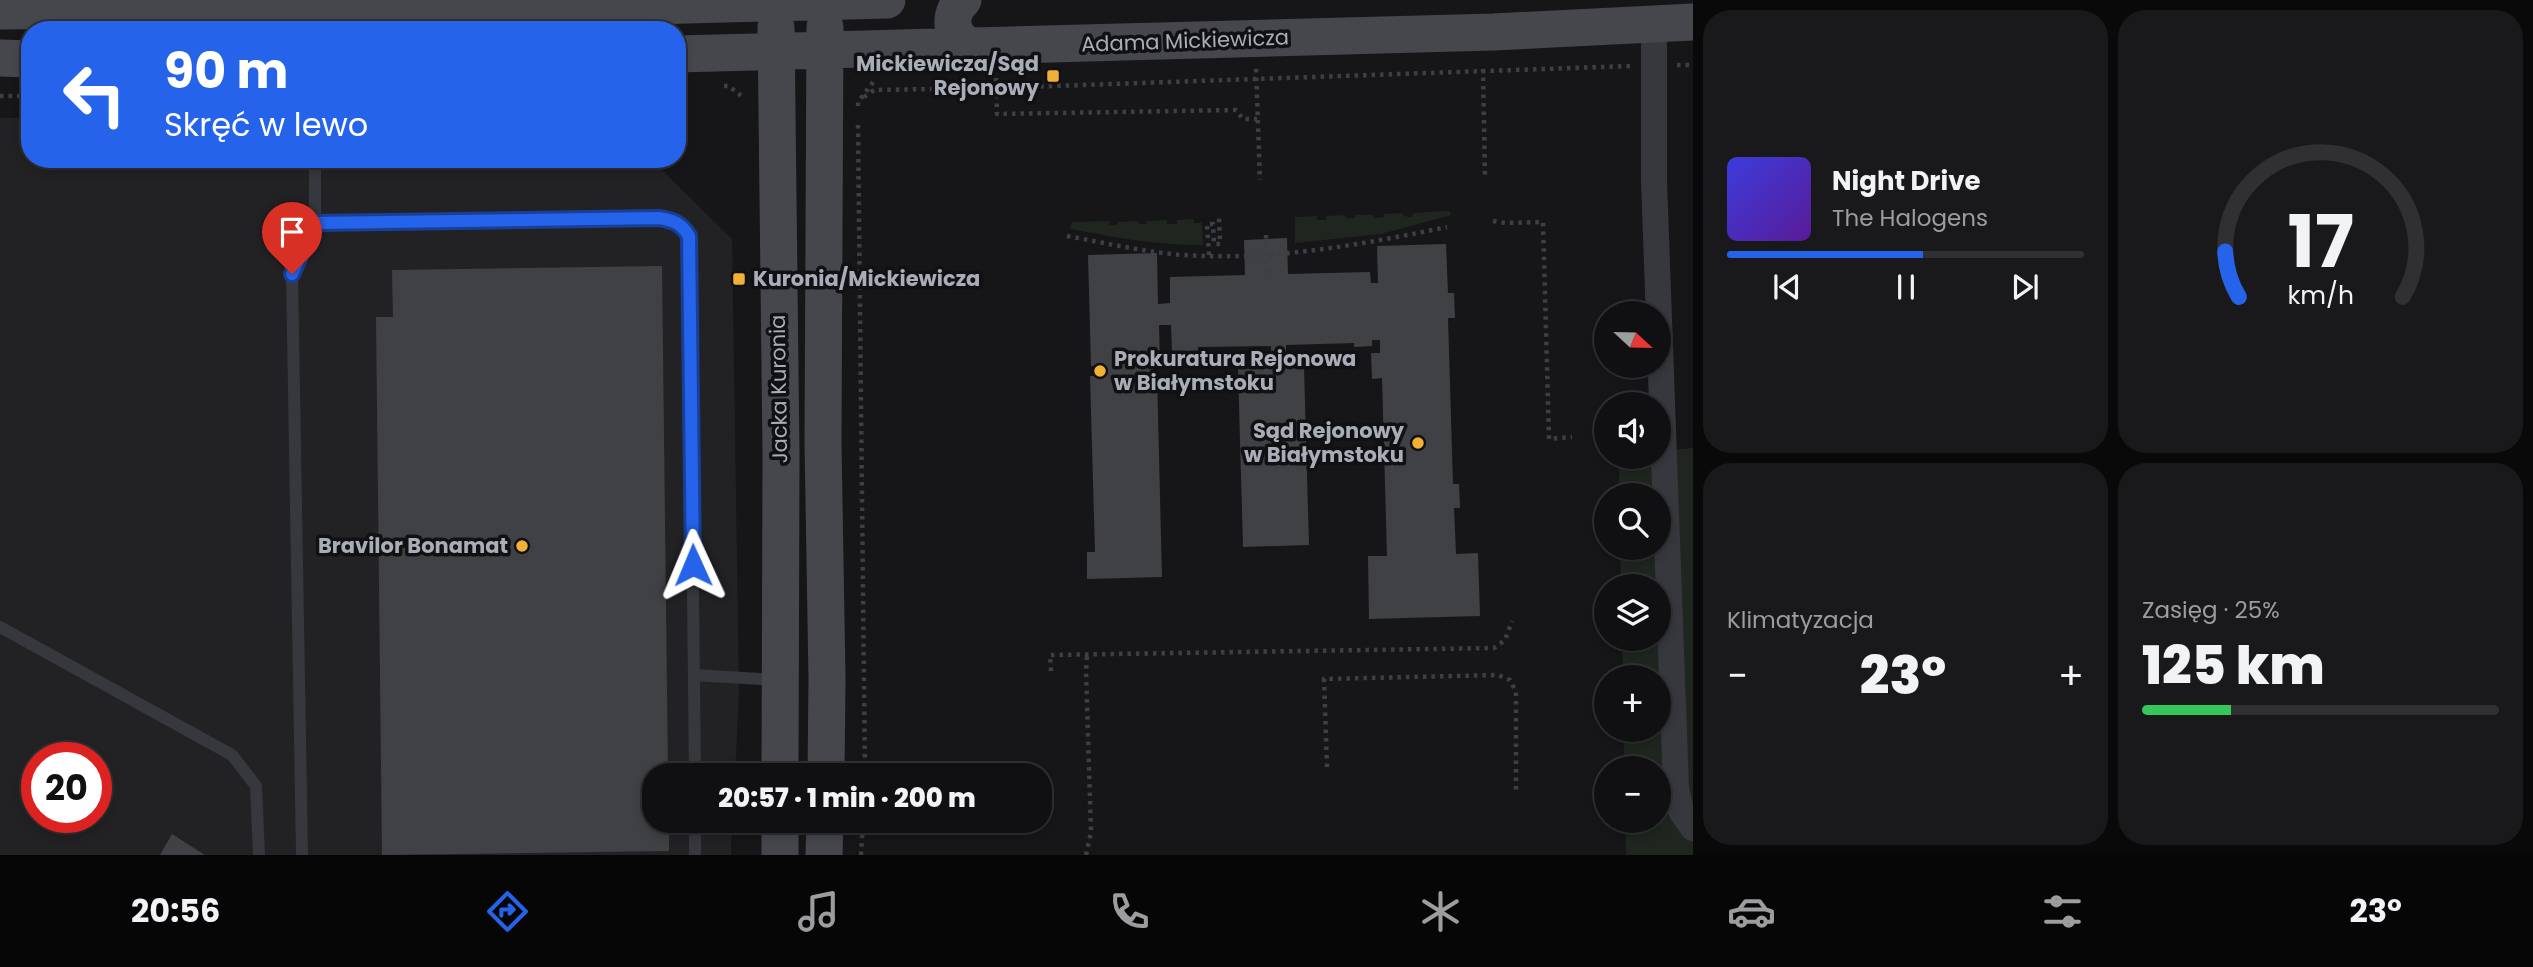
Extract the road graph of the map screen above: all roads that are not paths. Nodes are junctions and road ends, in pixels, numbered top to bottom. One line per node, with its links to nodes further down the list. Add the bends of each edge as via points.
1 (826, 0): 2 (street); 4 (street); 9 (street, Jacka Kuronia)
2 (887, 0)
3 (963, 0): 8 (street, via 955,8 952,24 959,39)
4 (776, 1): 5 (street); 10 (street, Jacka Kuronia)
5 (0, 11)
6 (1657, 12): 7 (street, Adama Mickiewicza); 8 (street, Adama Mickiewicza, via 1480,33); 23 (street, via 1654,181 1676,788 1681,811)
7 (1693, 22)
8 (973, 47): 9 (street, Adama Mickiewicza)
9 (825, 51): 10 (street, Adama Mickiewicza); 18 (street, Jacka Kuronia, via 822,442)
10 (775, 53): 11 (street, Adama Mickiewicza); 19 (street, Jacka Kuronia)
11 (686, 54)
12 (0, 58): 13 (street)
13 (21, 59)
14 (315, 168): 15 (lane)
15 (315, 223): 17 (lane, via 658,218 683,226 689,236); 28 (lane, via 292,274)
16 (0, 627): 27 (lane, via 232,755 256,786)
17 (695, 675): 19 (lane); 20 (lane)
18 (827, 679): 19 (street); 22 (street, Jacka Kuronia)
19 (781, 680): 21 (street, Jacka Kuronia)
20 (695, 763)
21 (780, 763)
22 (826, 763)
23 (1693, 828)
24 (695, 833): 29 (lane)
25 (780, 833): 30 (street)
26 (825, 833): 31 (street)
27 (258, 855)
28 (302, 855)
29 (695, 855)
30 (780, 855)
31 (824, 855)

